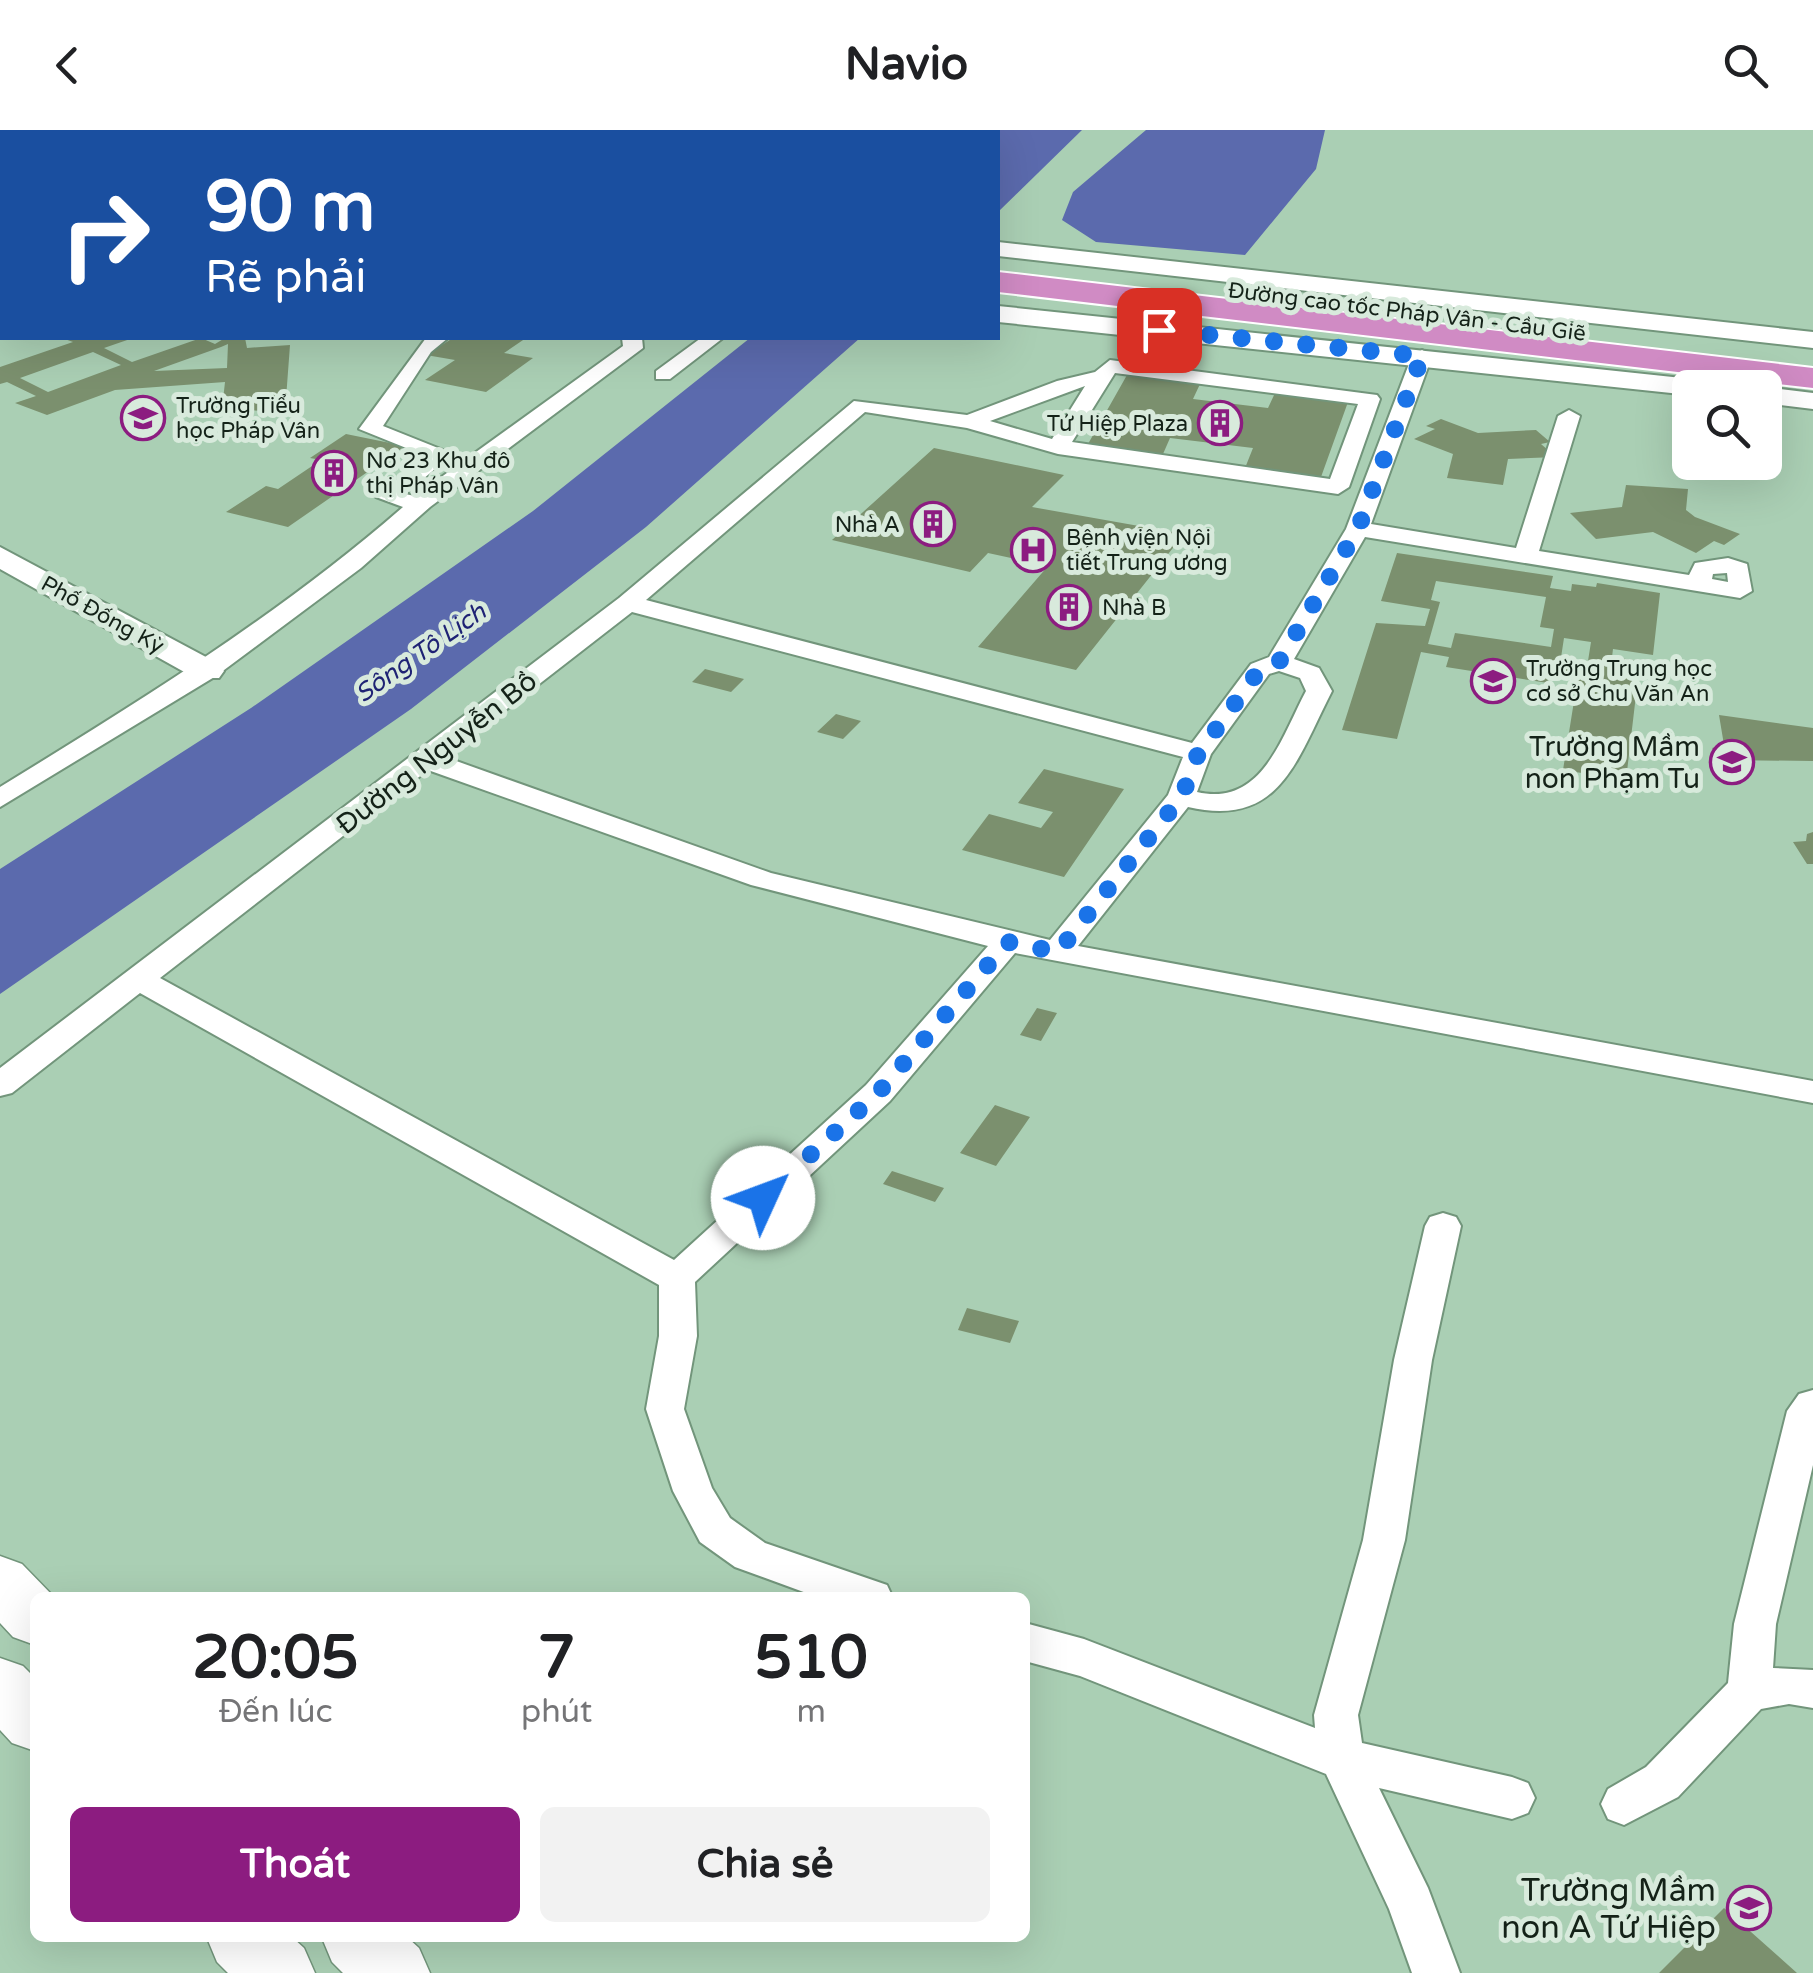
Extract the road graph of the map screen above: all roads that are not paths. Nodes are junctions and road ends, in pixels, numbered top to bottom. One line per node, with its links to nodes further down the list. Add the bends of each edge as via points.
1 (1002, 262): 6 (street); 8 (highway, Đường cao tốc Pháp Vân - Cầu Giẽ); 11 (highway, Đường cao tốc Pháp Vân - Cầu Giẽ)
2 (1005, 315): 7 (street)
3 (435, 340): 18 (street, via 370,428 442,454 387,497)
4 (632, 340): 18 (street, via 633,348)
5 (710, 340): 9 (street)
6 (1813, 340)
7 (1422, 356): 12 (street); 19 (street)
8 (1813, 358)
9 (663, 376)
10 (1102, 376): 16 (street); 17 (street); 17 (street, via 1110,366 1370,399 1338,487)
11 (1813, 378)
12 (1672, 385)
13 (1782, 397): 14 (street)
14 (1813, 400)
15 (1569, 416): 21 (street)
16 (969, 422): 17 (street); 23 (street, Đường Nguyễn Bồ, via 860,405)
17 (1058, 446)
18 (419, 504): 25 (street)
19 (1358, 529): 21 (street); 24 (street)
20 (0, 556): 25 (street, Phố Đống Kỳ)
21 (1525, 558): 22 (street)
22 (1698, 585)
23 (628, 603): 26 (street); 27 (street, Đường Nguyễn Bồ)
24 (1279, 662): 26 (street, via 1260,669); 28 (street, via 1310,673 1319,691 1260,796 1214,808)
25 (206, 672): 29 (street)
26 (1198, 754): 28 (street)
27 (426, 760): 30 (street, via 761,879); 32 (street, Đường Nguyễn Bồ)
28 (1182, 796): 31 (street)
29 (0, 799)
30 (1008, 942): 31 (street); 36 (street, via 878,1093)
31 (1058, 952): 34 (street)
32 (140, 981): 33 (street, Đường Nguyễn Bồ); 36 (street)
33 (0, 1085)
34 (1813, 1092)
35 (1443, 1226): 46 (street, via 1384,1540 1336,1715)
36 (677, 1278): 39 (street, via 678,1336 665,1409 693,1491 715,1530 750,1556)
37 (1813, 1405): 44 (street, via 1806,1411 1755,1624)
38 (0, 1582): 40 (main road)
39 (855, 1592)
40 (30, 1613)
41 (1030, 1643): 46 (street, via 1084,1658)
42 (0, 1686): 45 (main road)
43 (1813, 1689): 44 (street)
44 (1749, 1691): 48 (street, via 1662,1782)
45 (30, 1717)
46 (1342, 1759): 47 (street); 53 (street)
47 (1512, 1798)
48 (1624, 1804)
49 (246, 1942): 51 (main road)
50 (360, 1942): 52 (main road)
51 (279, 1973)
52 (394, 1973)
53 (1436, 1973)

